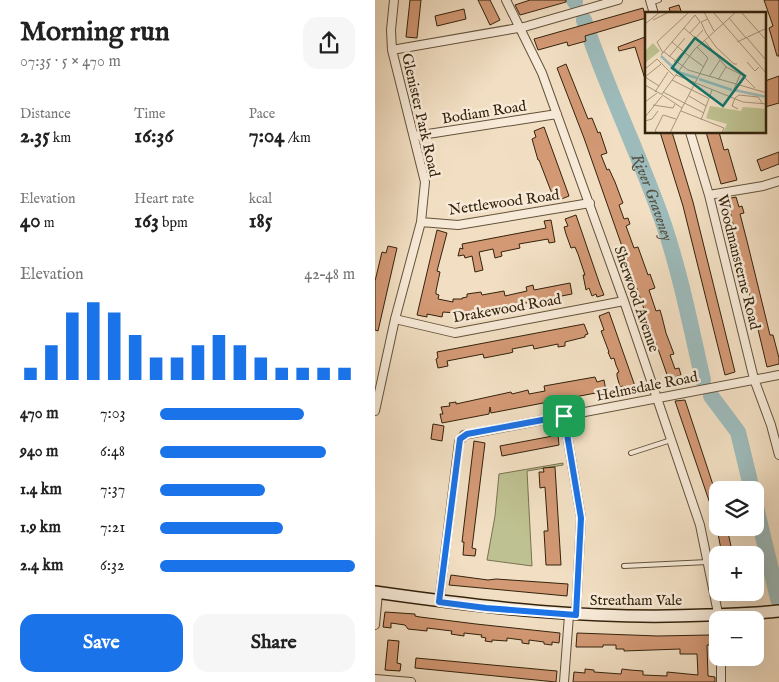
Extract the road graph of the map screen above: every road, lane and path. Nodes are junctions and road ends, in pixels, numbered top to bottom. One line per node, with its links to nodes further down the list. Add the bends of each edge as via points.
1 (394, 0): 7 (street, Glenister Park Road)
2 (506, 0): 6 (street, Sherwood Avenue)
3 (618, 0): 6 (street)
4 (659, 0): 5 (lane)
5 (650, 1)
6 (519, 28): 7 (street); 8 (street, Sherwood Avenue)
7 (392, 50): 10 (street, Glenister Park Road)
8 (557, 114): 10 (street, Bodiam Road); 13 (street, Sherwood Avenue)
9 (691, 134): 12 (street, Woodmansterne Road)
10 (415, 136): 14 (street, Glenister Park Road, via 425,182)
11 (779, 181): 12 (street)
12 (709, 195): 18 (street, Woodmansterne Road)
13 (590, 203): 14 (street, Nettlewood Road, via 458,225); 15 (street, Sherwood Avenue)
14 (421, 222): 16 (street, Glenister Park Road)
15 (624, 301): 16 (street, Drakewood Road, via 455,333); 19 (street, Sherwood Avenue)
16 (395, 319): 20 (street, Glenister Park Road)
17 (779, 375): 18 (street, Helmsdale Road)
18 (754, 379): 19 (street, Helmsdale Road); 24 (street, Woodmansterne Road)
19 (656, 398): 21 (street, Helmsdale Road); 22 (street, Sherwood Avenue)
20 (375, 411)
21 (564, 416): 28 (street, Helmsdale Road, via 461,437); 32 (street, via 581,518)
22 (671, 440): 23 (lane); 25 (street, Sherwood Avenue, via 700,525)
23 (631, 453)
24 (779, 455)
25 (708, 562): 26 (lane); 29 (street, Sherwood Avenue)
26 (624, 566)
27 (377, 592): 28 (main road, Streatham Vale); 34 (street)
28 (439, 602): 32 (main road, Streatham Vale)
29 (718, 611)
30 (779, 611): 31 (main road, Streatham Vale)
31 (764, 612)
32 (573, 615): 33 (main road, Streatham Vale); 38 (street)
33 (709, 617)
34 (375, 625)
35 (721, 666): 39 (street)
36 (375, 678): 37 (street)
37 (411, 682)
38 (564, 682)
39 (721, 682)

